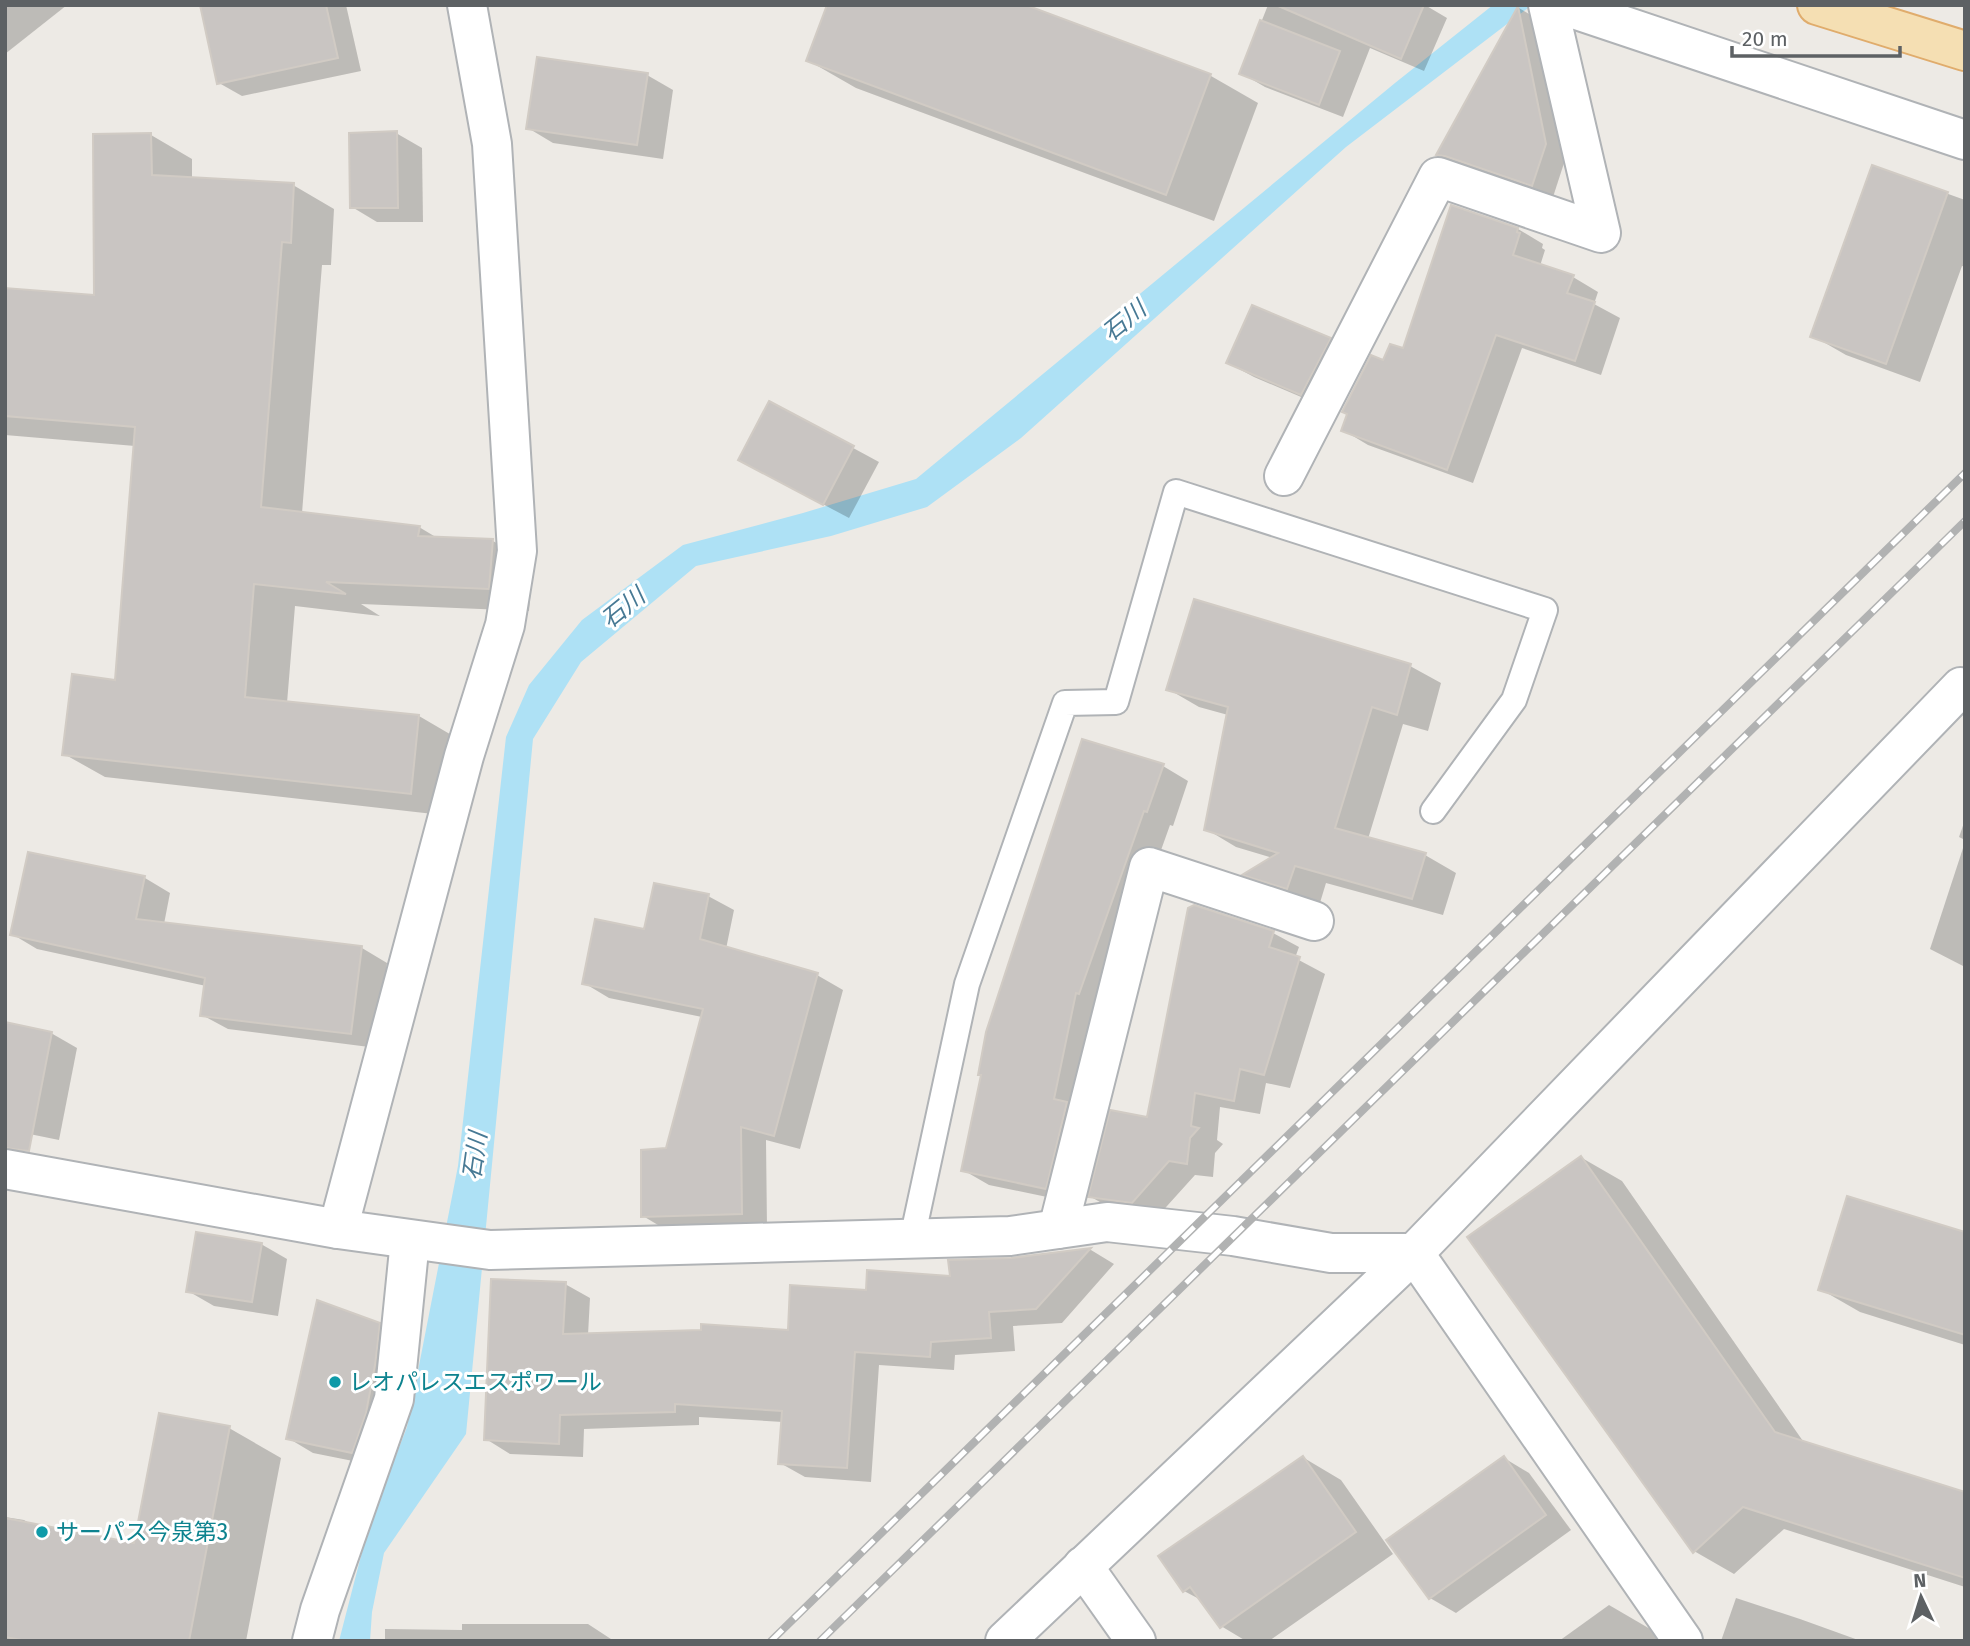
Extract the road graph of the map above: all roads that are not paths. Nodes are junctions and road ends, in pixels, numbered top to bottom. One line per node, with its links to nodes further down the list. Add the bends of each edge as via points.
1 (467, 5): 12 (street, via 492,144 517,551 505,625 464,756)
2 (1548, 5): 7 (street, via 1601,233 1438,177)
3 (1562, 5): 6 (street)
4 (1817, 5): 5 (main road)
5 (1965, 51)
6 (1965, 140)
7 (1284, 476)
8 (1964, 686): 16 (street)
9 (1433, 811): 14 (lane, via 1514,700 1545,610 1176,492 1115,702 1065,703 1060,716 967,985)
10 (1314, 921): 13 (street, via 1149,867)
11 (5, 1169): 12 (street)
12 (338, 1229): 15 (street)
13 (1058, 1229): 14 (street, via 1010,1236); 16 (street, via 1107,1222 1331,1253)
14 (912, 1239): 15 (street, via 490,1250)
15 (410, 1240): 18 (street, via 394,1399)
16 (1414, 1253): 17 (street); 21 (street)
17 (1083, 1566): 19 (street); 20 (street)
18 (312, 1641)
19 (1005, 1641)
20 (1136, 1641)
21 (1683, 1641)

